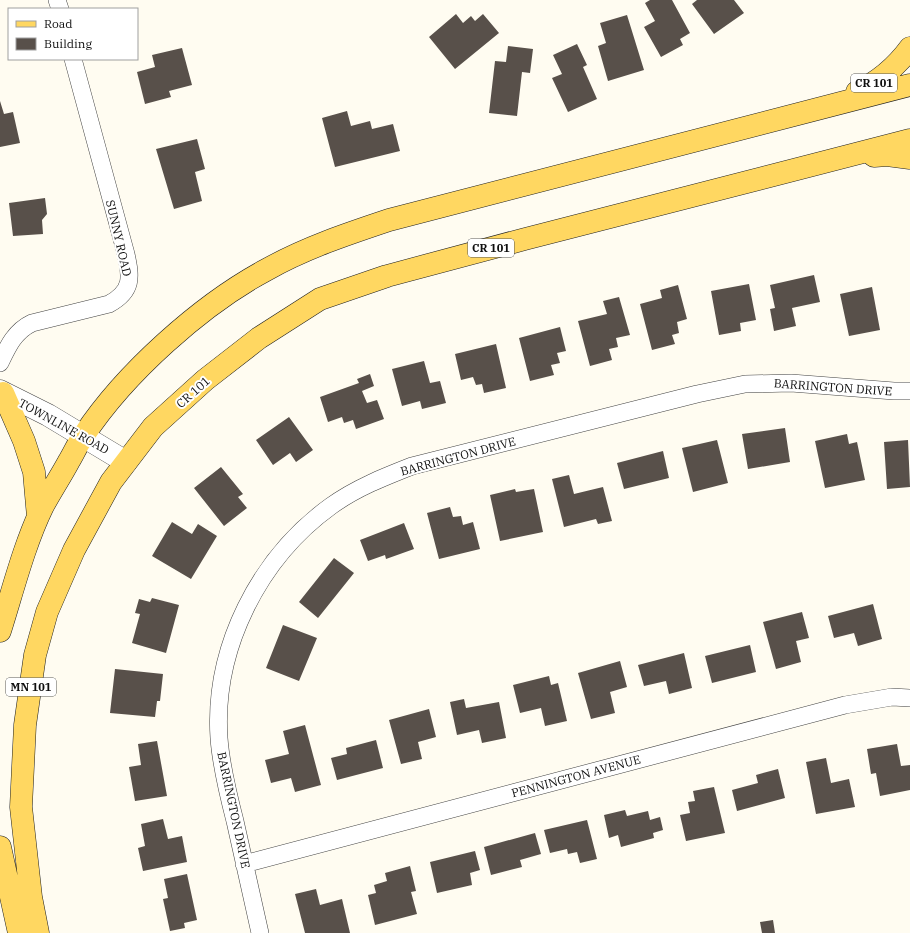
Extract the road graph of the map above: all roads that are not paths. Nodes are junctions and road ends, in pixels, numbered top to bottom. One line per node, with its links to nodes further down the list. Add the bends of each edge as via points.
1 (910, 48): 4 (main road, CR 101, via 900,62 872,85)
2 (73, 60): 8 (street, SUNNY ROAD, via 126,254 131,275 129,284 118,299 109,304 32,323 22,328)
3 (910, 85): 4 (main road, CR 101)
4 (829, 106): 11 (main road, CR 101, via 389,220 328,240 266,270 223,297 186,325 149,358)
5 (910, 140): 7 (main road, CR 101 / CR 101)
6 (910, 158): 7 (main road, via 887,155)
7 (823, 161): 12 (main road, CR 101 / CR 101, via 395,274 320,299 259,338 204,380 153,428)
8 (0, 363)
9 (910, 391): 17 (street, BARRINGTON DRIVE, via 894,392 791,382 745,384 696,394 412,466 371,482 332,506 298,535 268,569 245,607 230,649 220,693 219,738)
10 (1, 392): 11 (street, TOWNLINE ROAD); 13 (main road, via 24,441 34,472)
11 (84, 435): 12 (street, TOWNLINE ROAD); 13 (main road)
12 (126, 462): 19 (main road, MN 101, via 111,482 74,550 47,612 35,655 26,725 21,807 31,897)
13 (38, 519): 14 (main road)
14 (0, 631)
15 (910, 698): 17 (street, PENNINGTON AVENUE, via 892,697 845,705)
16 (0, 848): 18 (main road)
17 (244, 864): 20 (street, BARRINGTON DRIVE)
18 (19, 933)
19 (38, 933)
20 (260, 933)

